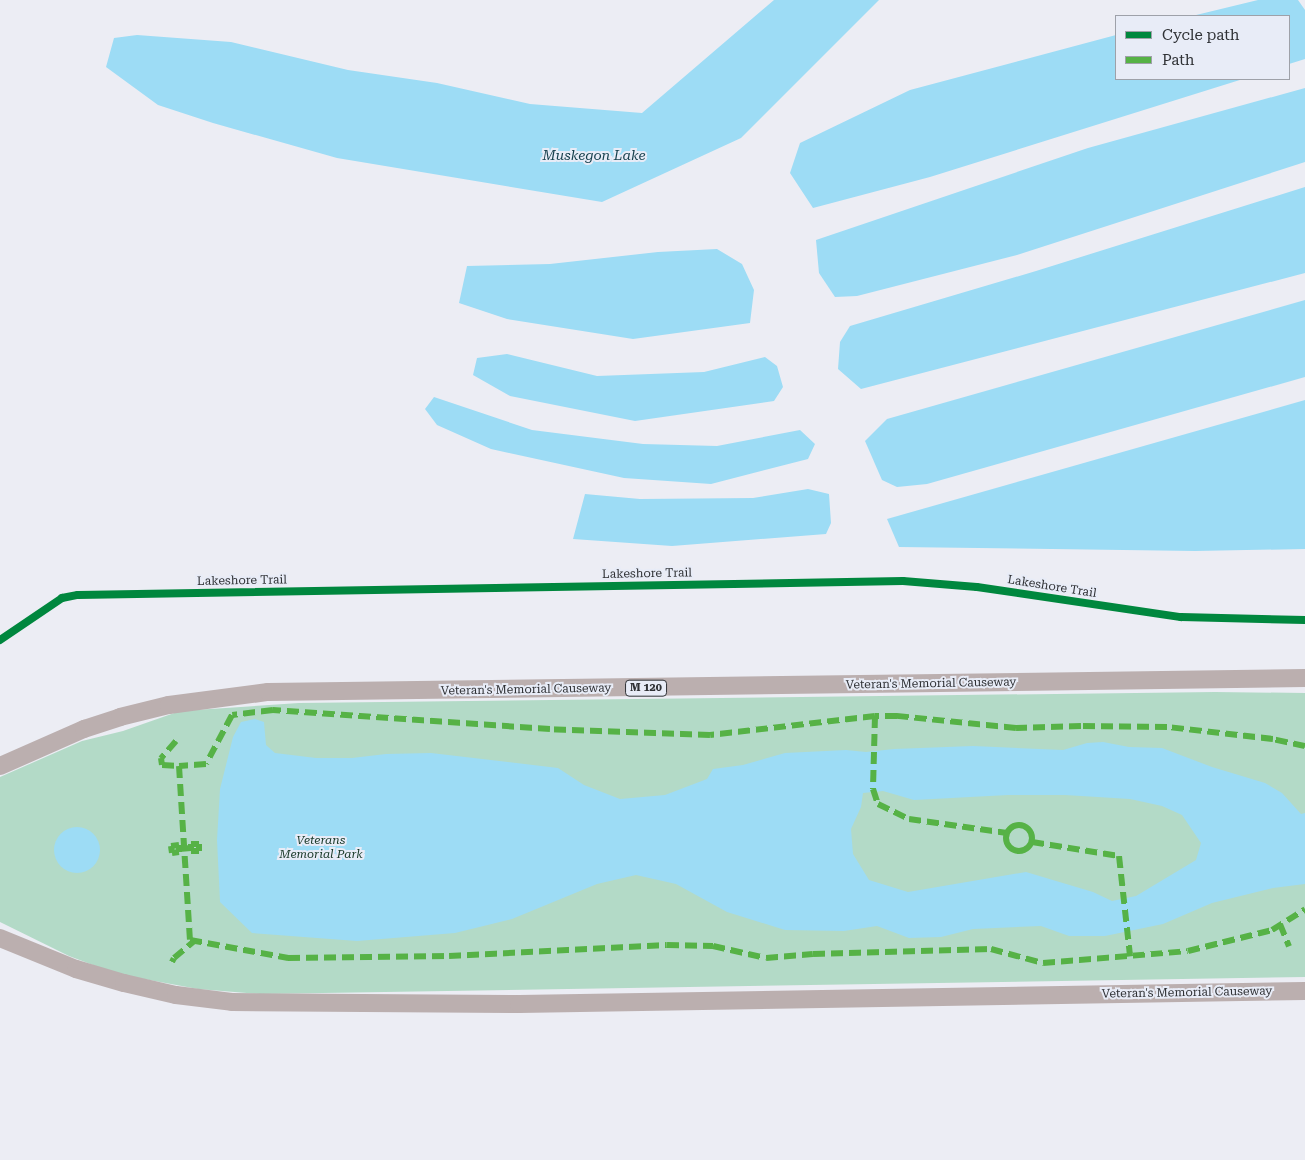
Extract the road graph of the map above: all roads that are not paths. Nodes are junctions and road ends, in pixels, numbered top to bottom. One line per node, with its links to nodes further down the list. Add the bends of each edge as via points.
1 (1305, 678): 2 (main road, Veteran's Memorial Causeway / M 120, via 268,692 169,706 120,717)
2 (0, 766)
3 (0, 938): 4 (main road, Veteran's Memorial Causeway, via 76,969 124,984 232,1002 520,1004)
4 (1305, 992)

